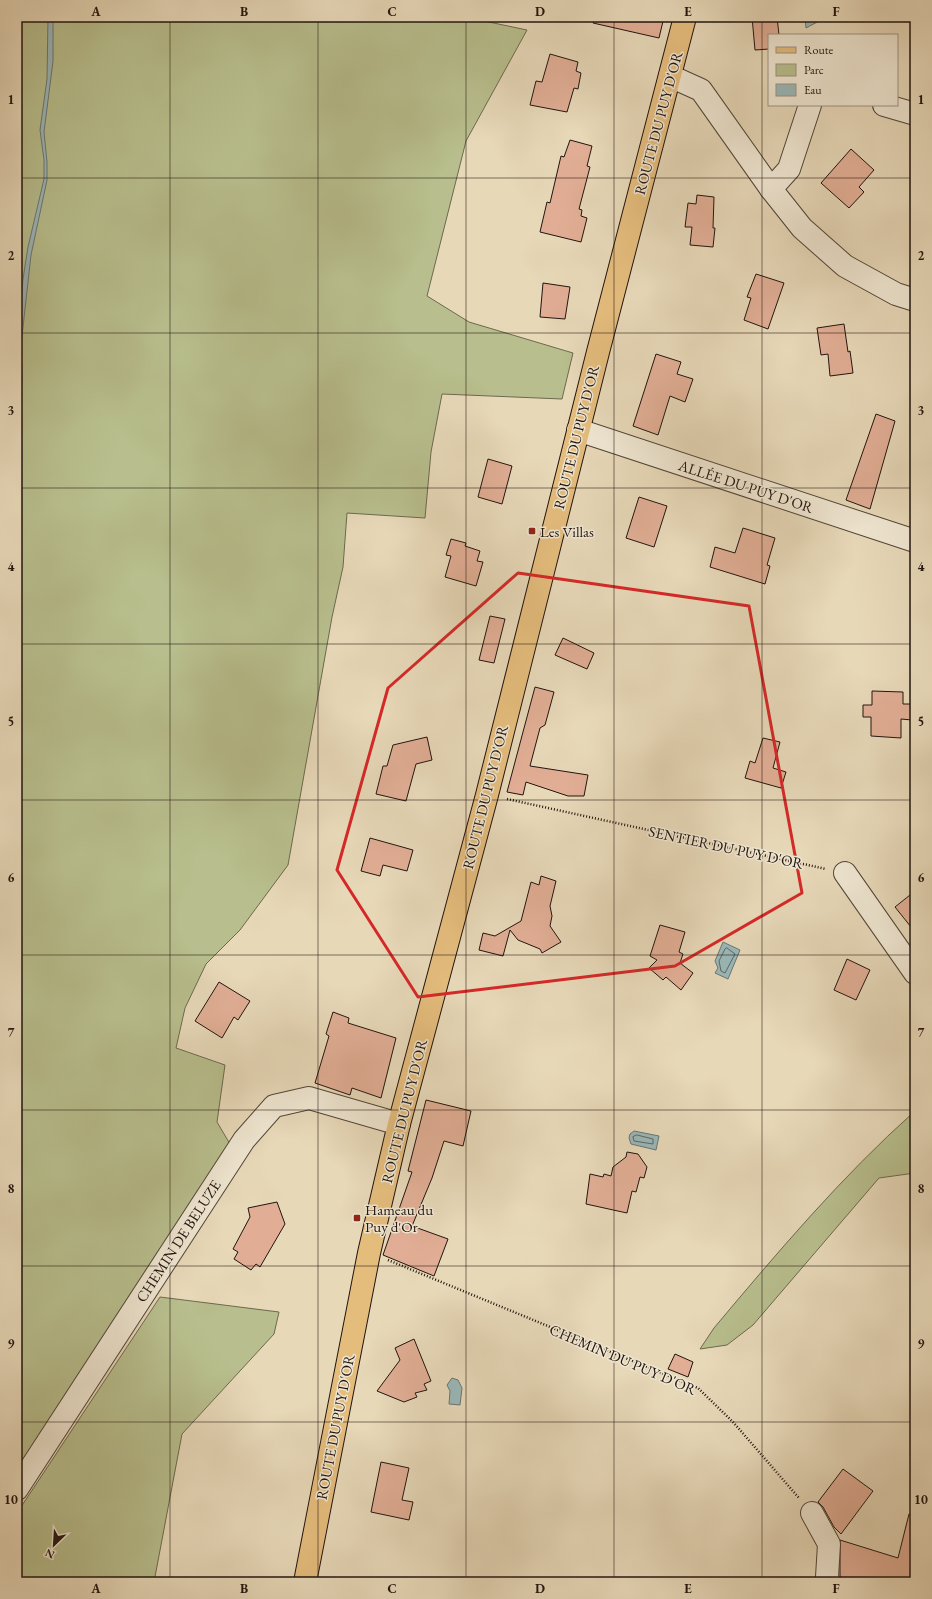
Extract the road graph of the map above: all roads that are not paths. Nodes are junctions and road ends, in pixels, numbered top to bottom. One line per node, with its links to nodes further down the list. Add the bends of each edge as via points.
1 (685, 17): 2 (main road, ROUTE DU PUY D'OR)
2 (670, 76): 6 (street, via 701,90); 8 (main road, ROUTE DU PUY D'OR)
3 (810, 106): 6 (street, via 789,169)
4 (887, 106): 5 (street)
5 (915, 114)
6 (771, 189): 7 (street, via 802,228 845,266 896,294)
7 (915, 300)
8 (578, 430): 9 (street, ALLÉE DU PUY D'OR); 12 (main road, ROUTE DU PUY D'OR, via 487,795)
9 (915, 541)
10 (845, 873): 11 (street)
11 (915, 973)
12 (400, 1124): 13 (street, CHEMIN DE BELUZE, via 309,1098 274,1106 244,1140); 15 (main road, ROUTE DU PUY D'OR, via 369,1253)
13 (17, 1489)
14 (812, 1513): 16 (street, via 829,1544)
15 (305, 1582)
16 (829, 1582)

